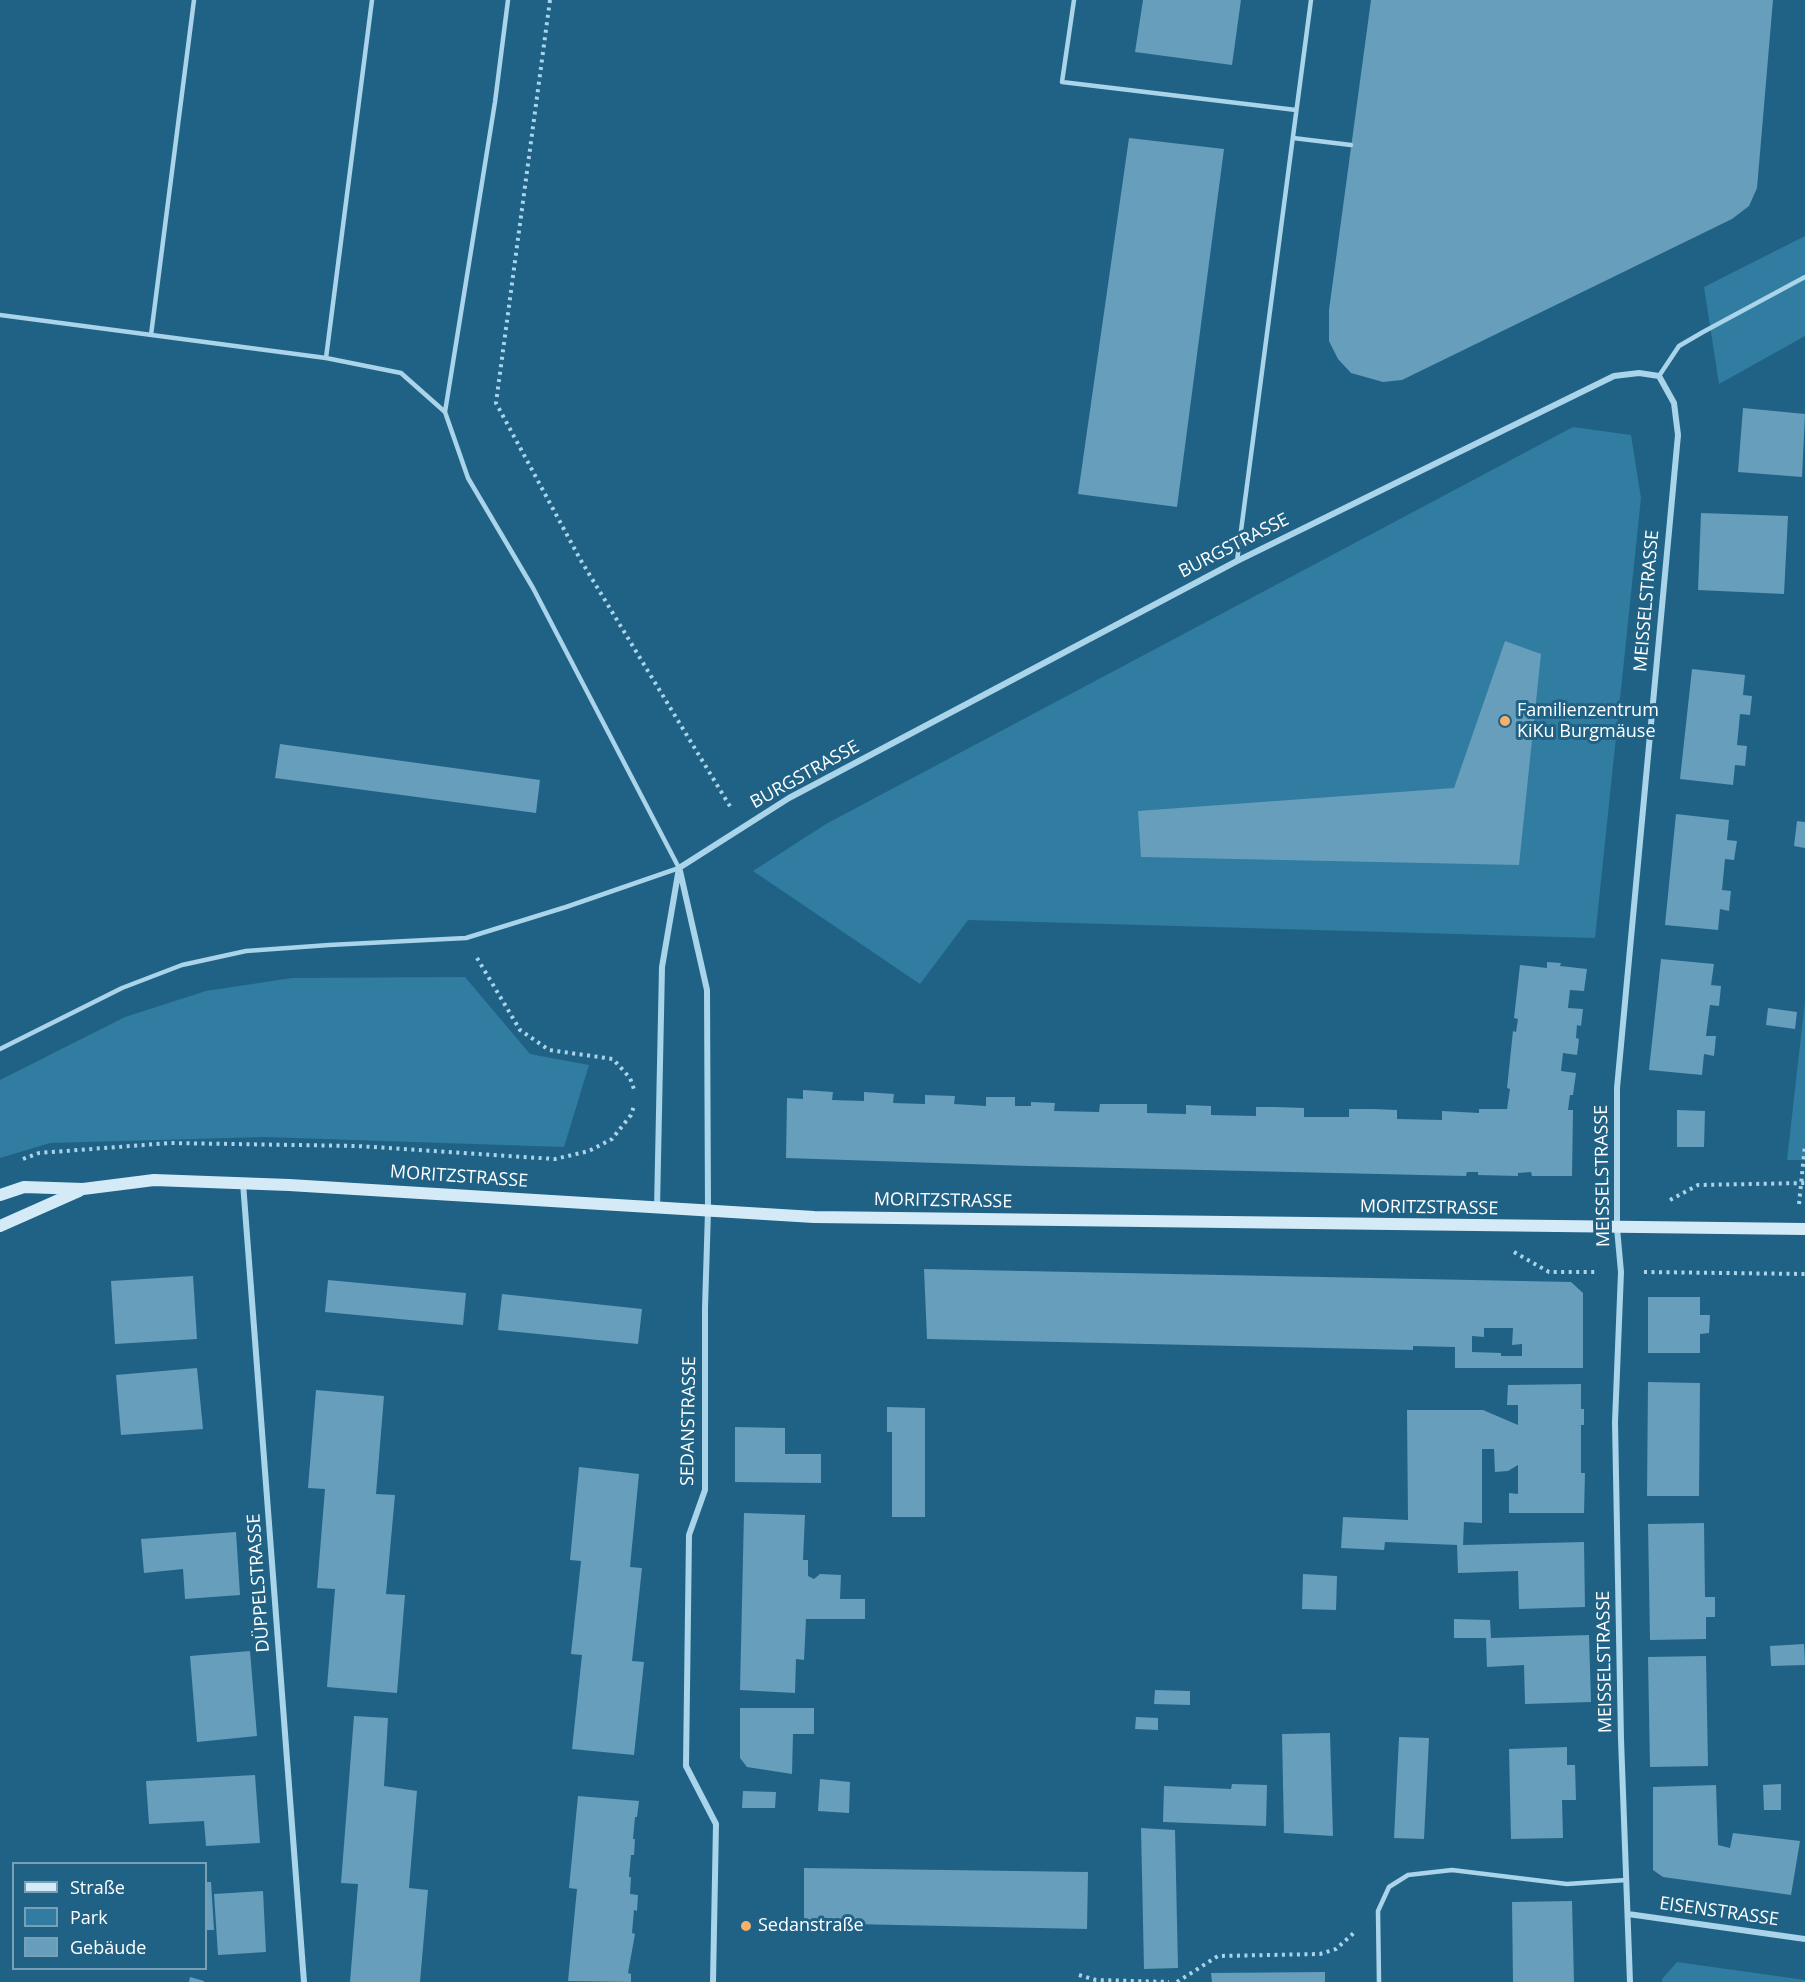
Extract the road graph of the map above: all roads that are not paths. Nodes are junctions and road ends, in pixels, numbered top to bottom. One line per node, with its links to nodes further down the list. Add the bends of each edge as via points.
1 (194, 0): 11 (lane)
2 (372, 0): 12 (lane)
3 (508, 0): 14 (lane)
4 (1074, 0): 6 (lane, via 1062,82)
5 (1311, 0): 6 (lane)
6 (1296, 110): 7 (lane)
7 (1293, 138): 8 (lane); 15 (lane)
8 (1351, 145)
9 (1805, 277): 13 (lane, via 1679,346)
10 (0, 315): 11 (lane)
11 (152, 335): 12 (lane)
12 (326, 358): 14 (lane, via 401,373)
13 (1659, 376): 15 (street, BURGSTRASSE, via 1614,376); 24 (street, MEISSELSTRASSE, via 1674,403 1678,435 1617,1088)
14 (446, 412): 16 (lane, via 468,478 533,588)
15 (1237, 561): 16 (street, BURGSTRASSE, via 789,798)
16 (680, 868): 17 (lane, via 466,938 246,951 182,965 122,988); 21 (street, via 662,967); 22 (street, via 707,990)
17 (0, 1049)
18 (243, 1183): 19 (main road, MORITZSTRASSE, via 154,1180); 21 (main road, MORITZSTRASSE); 29 (street, DÜPPELSTRASSE)
19 (83, 1189): 20 (main road, MORITZSTRASSE, via 24,1187); 23 (main road, MORITZSTRASSE)
20 (0, 1195)
21 (657, 1208): 22 (main road, MORITZSTRASSE)
22 (708, 1211): 24 (main road, MORITZSTRASSE, via 813,1217); 30 (street, SEDANSTRASSE, via 705,1490 690,1535 686,1766 716,1824)
23 (0, 1226)
24 (1617, 1228): 25 (main road, MORITZSTRASSE); 26 (street, MEISSELSTRASSE, via 1621,1272 1615,1422)
25 (1801, 1229)
26 (1626, 1880): 27 (street, MEISSELSTRASSE); 31 (lane, via 1567,1884 1452,1870 1408,1875 1389,1887 1378,1911)
27 (1628, 1914): 28 (street, EISENSTRASSE); 32 (street, MEISSELSTRASSE)
28 (1805, 1939)
29 (304, 1982)
30 (713, 1982)
31 (1379, 1982)
32 (1630, 1982)

